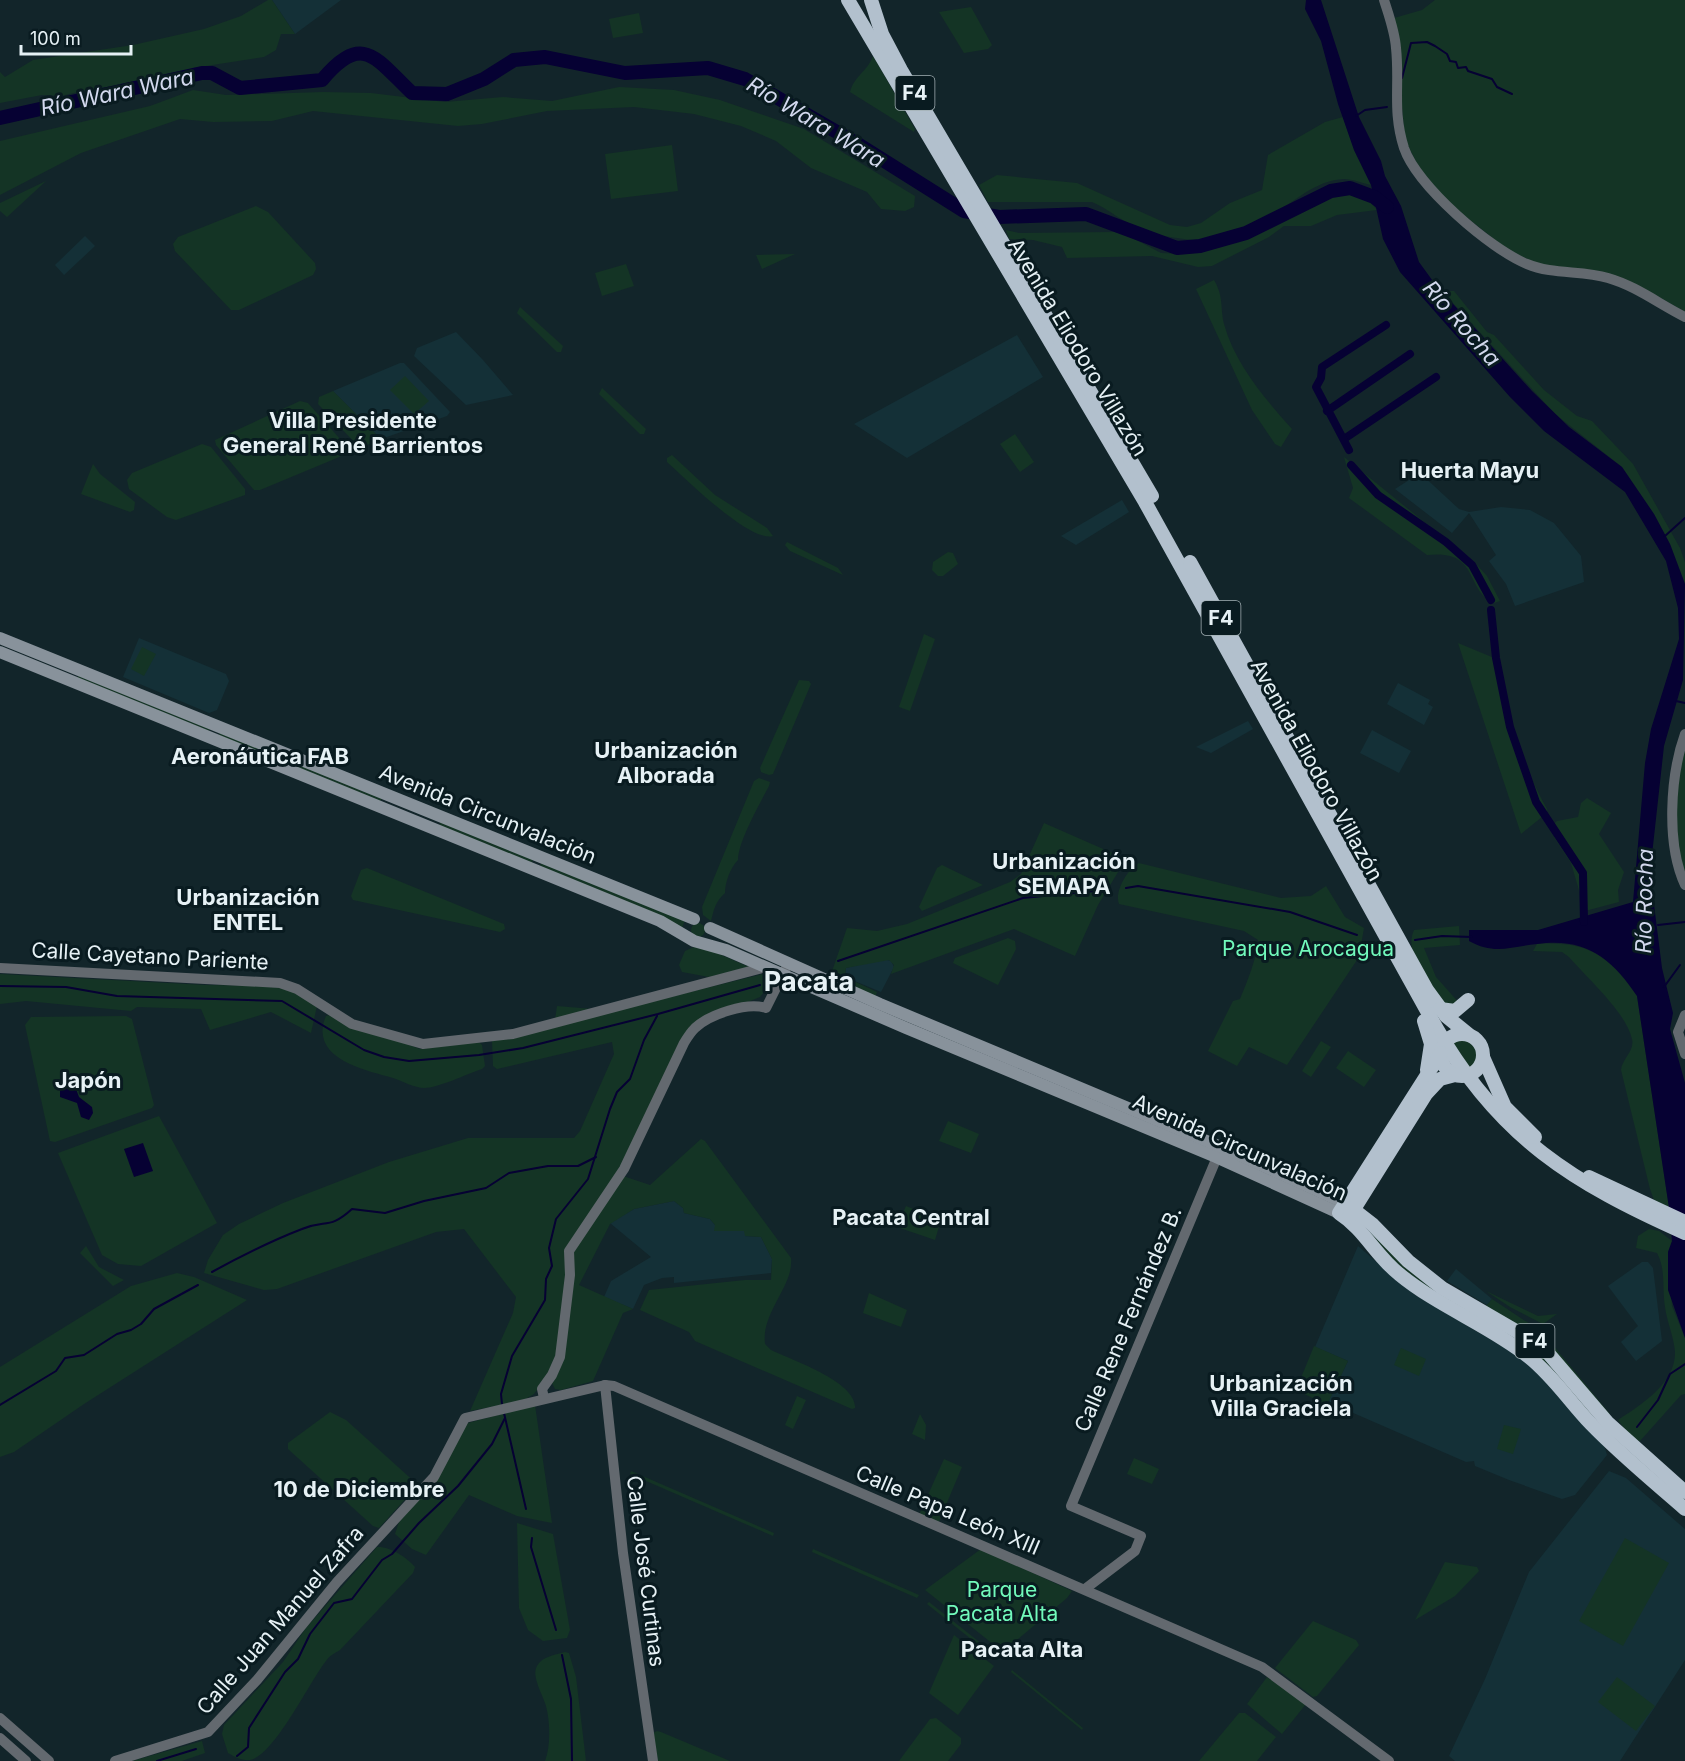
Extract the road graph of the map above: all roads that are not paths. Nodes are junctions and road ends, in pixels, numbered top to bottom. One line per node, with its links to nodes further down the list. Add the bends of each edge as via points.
1 (848, 0): 4 (highway, Avenida Eliodoro Villazón / F4)
2 (871, 0): 4 (highway, Avenida Eliodoro Villazón / F4, via 882,34)
3 (1384, 0): 6 (street, via 1396,47 1395,102 1400,133 1410,162 1427,186 1496,244 1528,265 1607,277)
4 (970, 197): 5 (highway, Avenida Eliodoro Villazón / F4)
5 (990, 230): 14 (highway, Avenida Eliodoro Villazón / F4); 20 (highway, Avenida Eliodoro Villazón / F4, via 1115,430)
6 (1685, 317)
7 (0, 638): 11 (main road, Avenida Circunvalación)
8 (0, 652): 13 (main road, Avenida Circunvalación)
9 (1685, 734): 10 (street, via 1675,766 1674,821 1676,867)
10 (1685, 885)
11 (694, 919): 12 (main road, via 704,920); 13 (main road, via 688,925)
12 (710, 928): 15 (main road); 18 (main road, Avenida Circunvalación)
13 (687, 935): 15 (main road)
14 (1385, 936): 23 (highway, Avenida Eliodoro Villazón / F4); 27 (highway, F4, via 1390,958 1430,1036 1431,1052)
15 (701, 942): 16 (main road, Avenida Circunvalación)
16 (766, 967): 17 (street, Calle Cayetano Pariente, via 513,1034 419,1045 352,1024 297,988 280,983); 18 (main road, Avenida Circunvalación)
17 (0, 968)
18 (785, 969): 28 (main road, Avenida Circunvalación); 34 (street, via 766,1008 747,1007 707,1020 684,1043 624,1168 569,1251 570,1275 560,1357 542,1389)
19 (1468, 1000): 20 (highway, via 1455,1011)
20 (1440, 1009): 22 (highway, Avenida Eliodoro Villazón / F4)
21 (1685, 1015): 24 (street, via 1678,1032)
22 (1468, 1034): 23 (highway, via 1454,1035); 25 (highway, F4, via 1479,1042)
23 (1443, 1048): 26 (highway, Avenida Eliodoro Villazón / F4); 27 (highway, F4)
24 (1685, 1054)
25 (1484, 1057): 26 (highway, via 1476,1071); 30 (highway, Avenida Eliodoro Villazón / F4, via 1505,1107 1542,1143 1583,1173)
26 (1460, 1075): 29 (highway, via 1440,1079 1426,1094); 30 (highway, Avenida Eliodoro Villazón / F4, via 1554,1164 1602,1194)
27 (1424, 1080): 29 (highway, F4)
28 (1219, 1152): 29 (main road, Avenida Circunvalación); 37 (street, Calle Rene Fernández B., via 1071,1506 1142,1536 1135,1551)
29 (1346, 1211): 35 (highway, Avenida Circunvalación / F4, via 1442,1288 1542,1346 1608,1423); 36 (highway, Avenida Circunvalación / F4, via 1385,1261 1407,1281 1528,1356 1617,1451)
30 (1667, 1220): 31 (highway, Avenida Eliodoro Villazón / F4); 32 (highway, Avenida Eliodoro Villazón / F4)
31 (1685, 1222)
32 (1685, 1233)
33 (605, 1385): 34 (street); 37 (street, Calle Papa León XIII); 43 (street, Calle José Curtinas, via 623,1553)
34 (544, 1398): 42 (street, Calle Juan Manuel Zafra, via 465,1418 434,1477 208,1732)
35 (1685, 1492)
36 (1685, 1509)
37 (1085, 1589): 44 (street, Calle Papa León XIII, via 1262,1667)
38 (0, 1718): 41 (street)
39 (0, 1738): 40 (street)
40 (26, 1761)
41 (49, 1761)
42 (115, 1761)
43 (653, 1761)
44 (1389, 1761)

